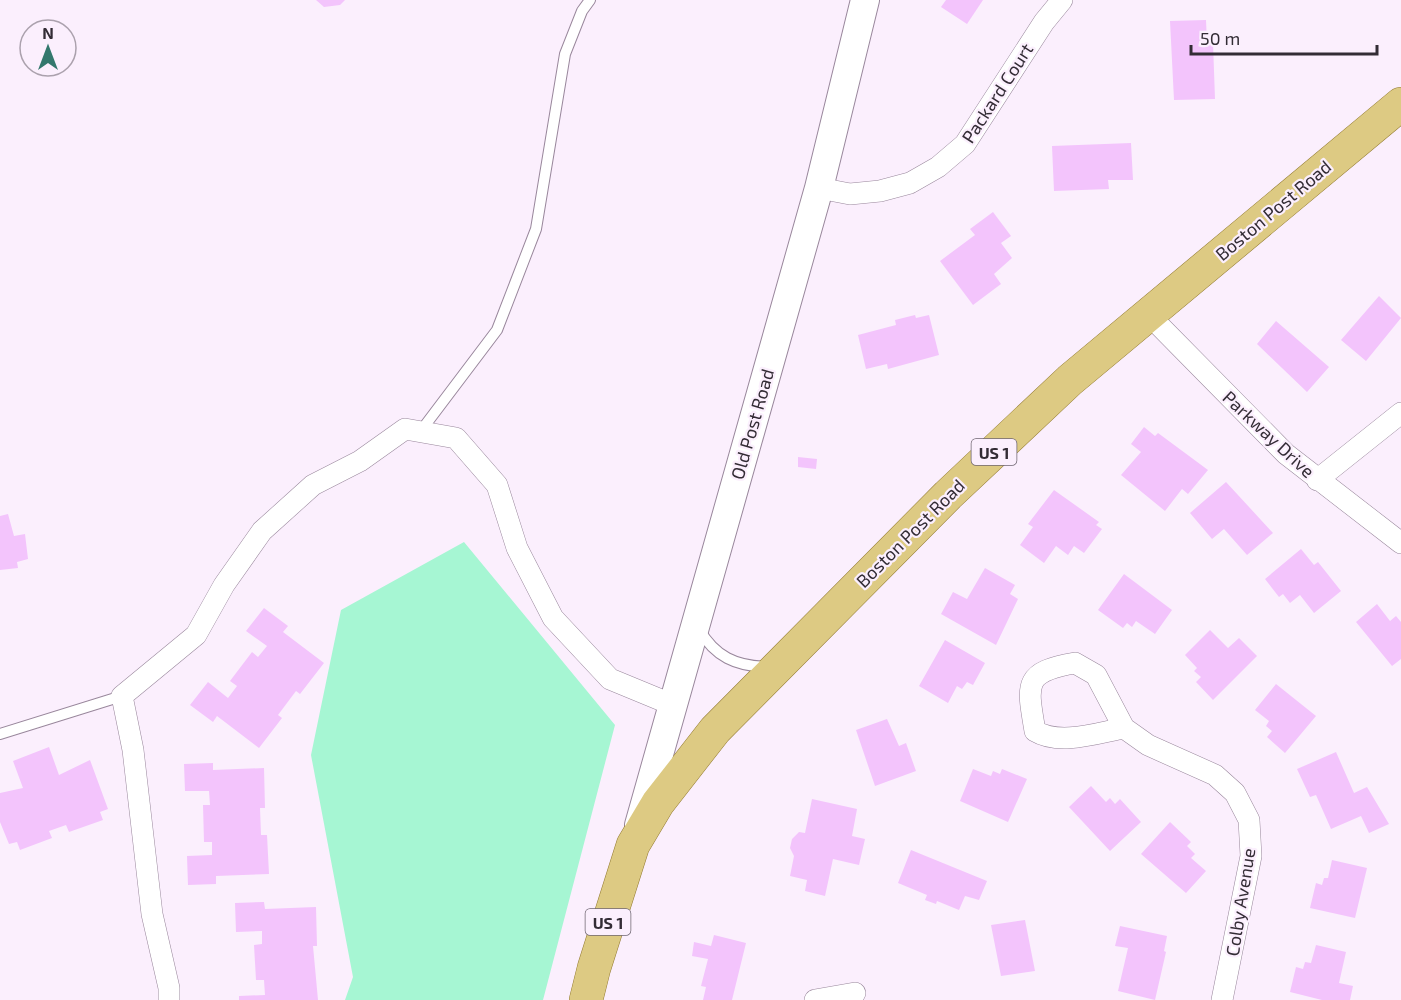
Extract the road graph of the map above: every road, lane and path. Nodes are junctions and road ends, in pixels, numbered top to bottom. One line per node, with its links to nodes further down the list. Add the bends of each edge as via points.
1 (590, 0): 8 (lane, via 565,54 536,229 501,320)
2 (865, 0): 5 (street, Old Post Road)
3 (1062, 0): 5 (street, Packard Court, via 965,144 938,167 910,183 880,191 850,194)
4 (1401, 104): 6 (main road, Boston Post Road / US 1)
5 (819, 188): 11 (street, Old Post Road)
6 (1148, 314): 9 (street, Parkway Drive, via 1256,426); 12 (main road, Boston Post Road / US 1, via 1070,380 948,495)
7 (1401, 413): 9 (street)
8 (420, 432): 13 (street, via 405,429 360,461 313,485 262,531 224,585 196,636); 14 (street, via 456,438 497,485 517,548 553,618 610,679)
9 (1317, 480): 10 (street, Parkway Drive)
10 (1401, 543)
11 (696, 624): 12 (lane, via 706,642 735,664); 14 (street, Old Post Road)
12 (776, 667): 17 (main road, Boston Post Road / US 1, via 684,766)
13 (122, 696): 16 (lane); 19 (street, via 133,750 152,915)
14 (673, 705): 17 (street, Old Post Road)
15 (1124, 728): 15 (street, Colby Avenue, via 1096,675 1075,663 1048,667 1037,674 1029,696 1035,731 1045,737 1069,737); 22 (street, Colby Avenue, via 1148,745 1215,775 1235,794 1249,820 1251,856)
16 (0, 734)
17 (633, 845): 20 (main road, Boston Post Road / US 1)
18 (855, 993): 21 (street)
19 (169, 1000)
20 (586, 1000)
21 (815, 1000)
22 (1222, 1000)

